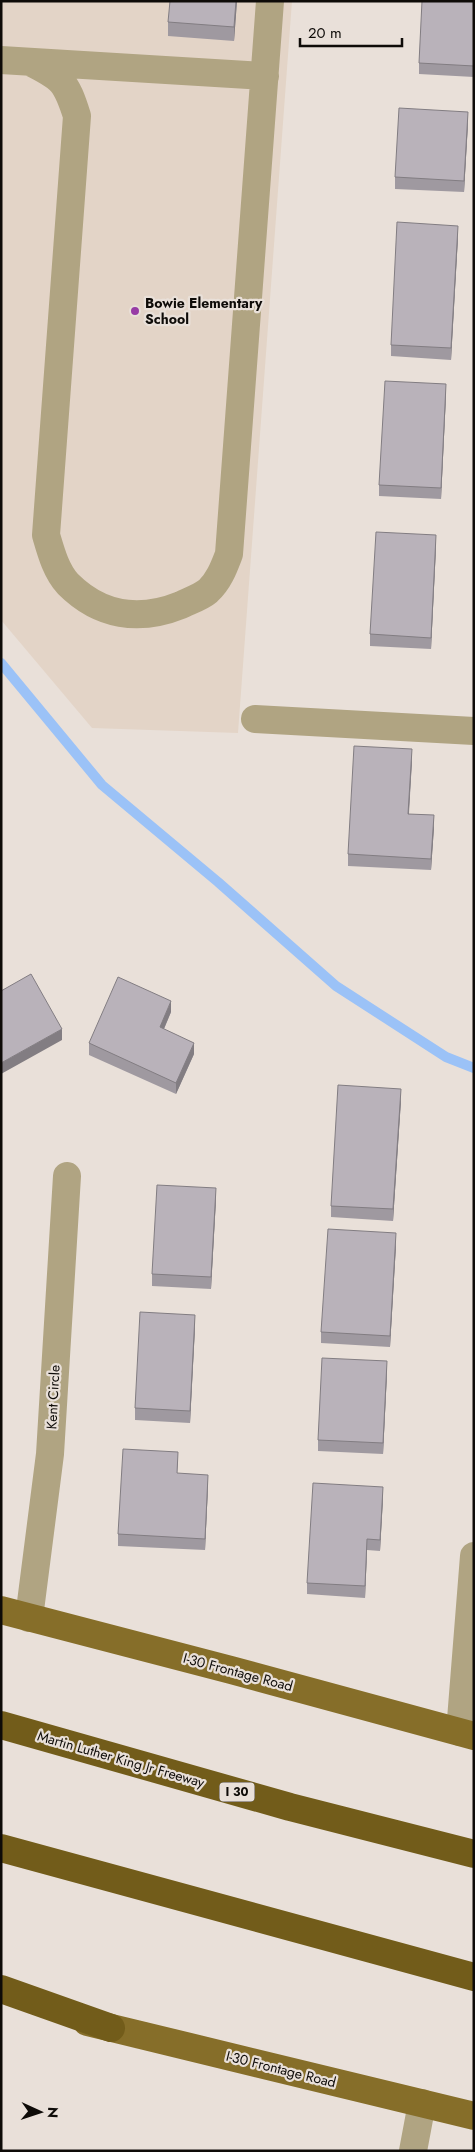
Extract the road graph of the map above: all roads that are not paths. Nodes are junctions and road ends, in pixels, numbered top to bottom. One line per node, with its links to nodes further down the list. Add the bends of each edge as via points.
1 (270, 1): 4 (street)
2 (1, 60): 3 (street)
3 (30, 62): 4 (street); 4 (street, via 56,76 69,90 76,116 46,535 52,558 67,583 92,603 116,613 140,615 164,611 208,591 221,574 229,554)
4 (265, 76)
5 (255, 719): 6 (street)
6 (474, 730)
7 (67, 1176): 10 (street, Kent Circle, via 50,1454)
8 (474, 1556): 12 (street)
9 (1, 1610): 10 (main road, I-30 Frontage Road)
10 (28, 1618): 12 (main road, I-30 Frontage Road)
11 (1, 1725): 14 (highway, Martin Luther King Jr Freeway / I 30, via 290,1807)
12 (467, 1734)
13 (1, 1848): 15 (highway)
14 (474, 1854)
15 (474, 1977)
16 (1, 1989): 18 (highway)
17 (1, 1999): 18 (main road, I-30 Frontage Road)
18 (111, 2028): 19 (main road, I-30 Frontage Road)
19 (422, 2103): 20 (main road, I-30 Frontage Road); 21 (street)
20 (474, 2116)
21 (413, 2151)

